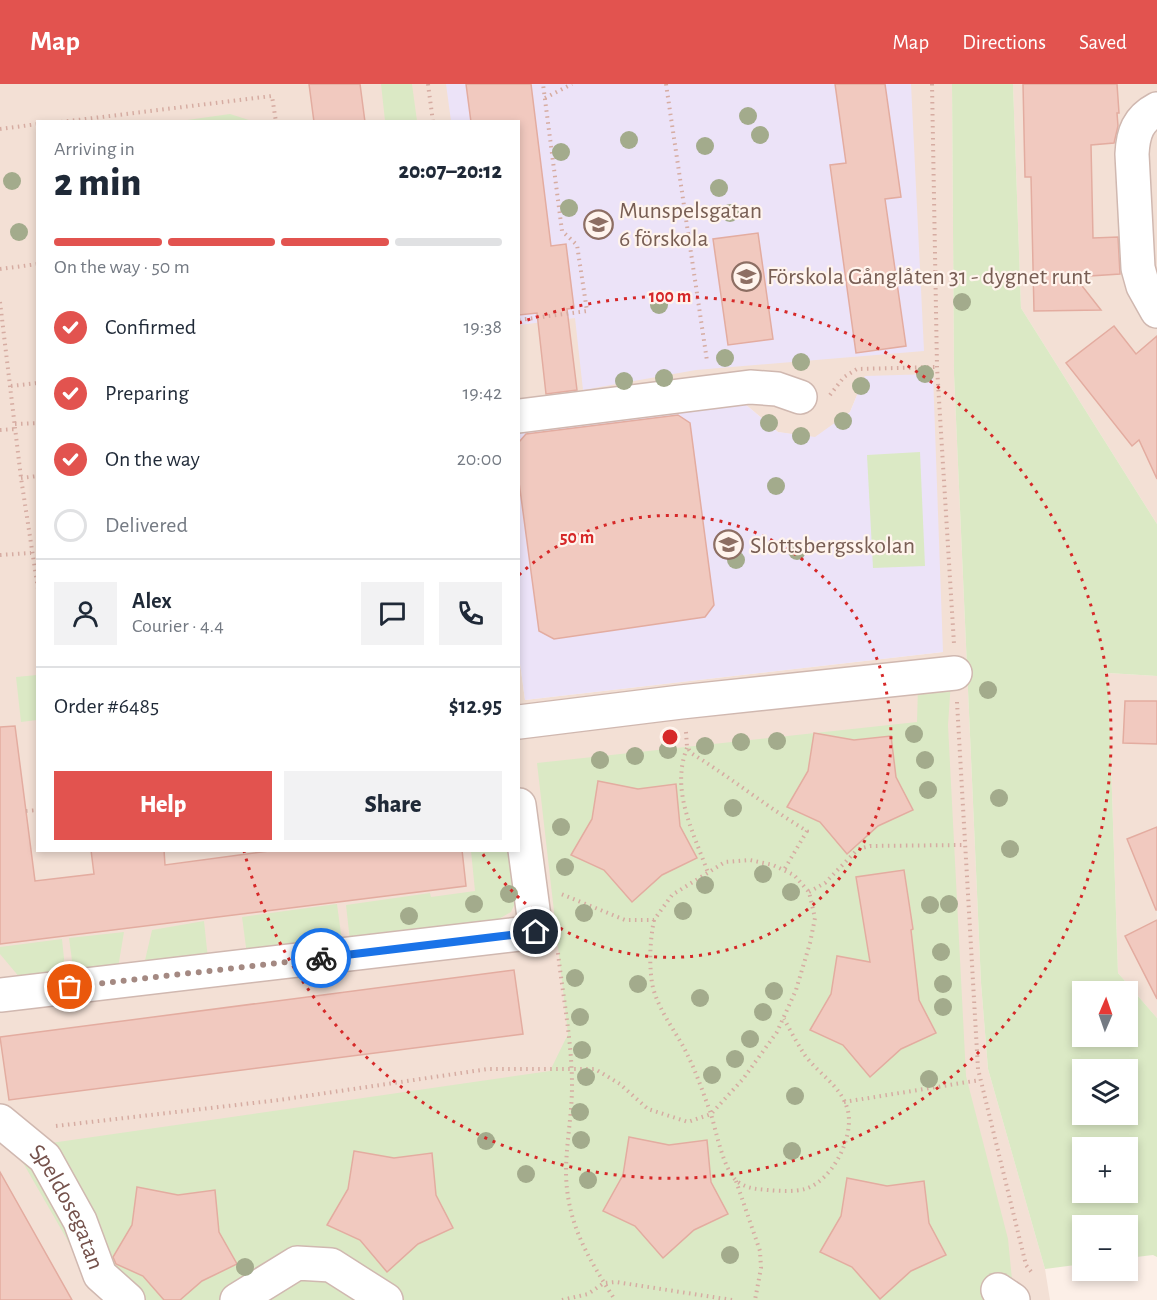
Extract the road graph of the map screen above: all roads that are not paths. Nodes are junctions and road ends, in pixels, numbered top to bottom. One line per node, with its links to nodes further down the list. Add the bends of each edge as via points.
1 (1157, 109): 2 (street, via 1142,119 1133,135 1132,154 1138,268)
2 (1157, 311)
3 (800, 397): 4 (street, via 777,389 750,387)
4 (520, 416)
5 (955, 673): 6 (street)
6 (520, 722)
7 (520, 812): 8 (street, via 536,932)
8 (0, 995)
9 (7, 1126): 10 (street, Speldosegatan, via 45,1158 80,1221 100,1275)
10 (128, 1300)
11 (237, 1300): 12 (street, via 297,1263 331,1265)
12 (386, 1300)

